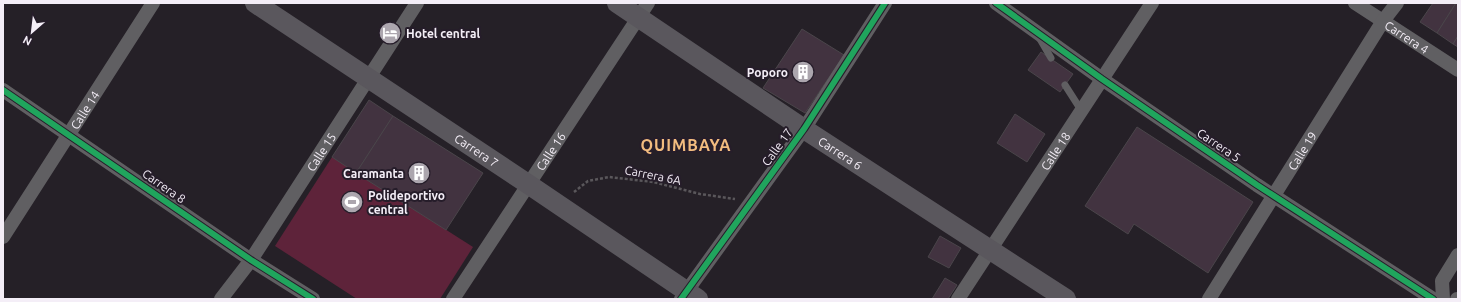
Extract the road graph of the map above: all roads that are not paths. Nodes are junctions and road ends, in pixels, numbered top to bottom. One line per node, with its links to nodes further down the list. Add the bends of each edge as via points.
1 (153, 3): 21 (street, Calle 14)
2 (255, 3): 15 (main road, Carrera 7)
3 (417, 3): 15 (street, Calle 15)
4 (617, 3): 10 (main road, Carrera 6)
5 (885, 3): 20 (street, Calle 17)
6 (996, 3): 12 (street, Carrera 5)
7 (1152, 3): 16 (street, Calle 18)
8 (1356, 3): 11 (street, Carrera 4)
9 (1397, 3): 11 (street, Calle 19)
10 (643, 10): 20 (main road, Carrera 6); 22 (street, Calle 16)
11 (1383, 21): 14 (street, Carrera 4); 23 (street, Calle 19)
12 (1036, 31): 13 (lane); 16 (street, Carrera 5)
13 (1051, 58)
14 (1458, 70)
15 (368, 79): 22 (main road, Carrera 7); 27 (street, Calle 15)
16 (1102, 79): 19 (street, Calle 18); 23 (street, Carrera 5)
17 (1065, 85): 19 (lane)
18 (3, 90): 21 (street, Carrera 8)
19 (1081, 110): 25 (street, Calle 18)
20 (804, 129): 25 (main road, Carrera 6); 28 (street, Calle 17, via 751,201)
21 (68, 134): 24 (street, Calle 14); 27 (street, Carrera 8)
22 (528, 184): 28 (main road, Carrera 7); 31 (street, Calle 16)
23 (1274, 196): 34 (street, Calle 19); 35 (street, Carrera 5)
24 (3, 238)
25 (990, 249): 32 (street, Calle 18); 33 (main road, Carrera 6)
26 (1458, 255): 36 (street, via 1442,281)
27 (251, 260): 29 (street, Calle 15); 30 (street, Carrera 8)
28 (688, 296)
29 (221, 299)
30 (313, 299)
31 (453, 299)
32 (958, 299)
33 (1066, 299)
34 (1209, 299)
35 (1433, 299)
36 (1443, 299)

